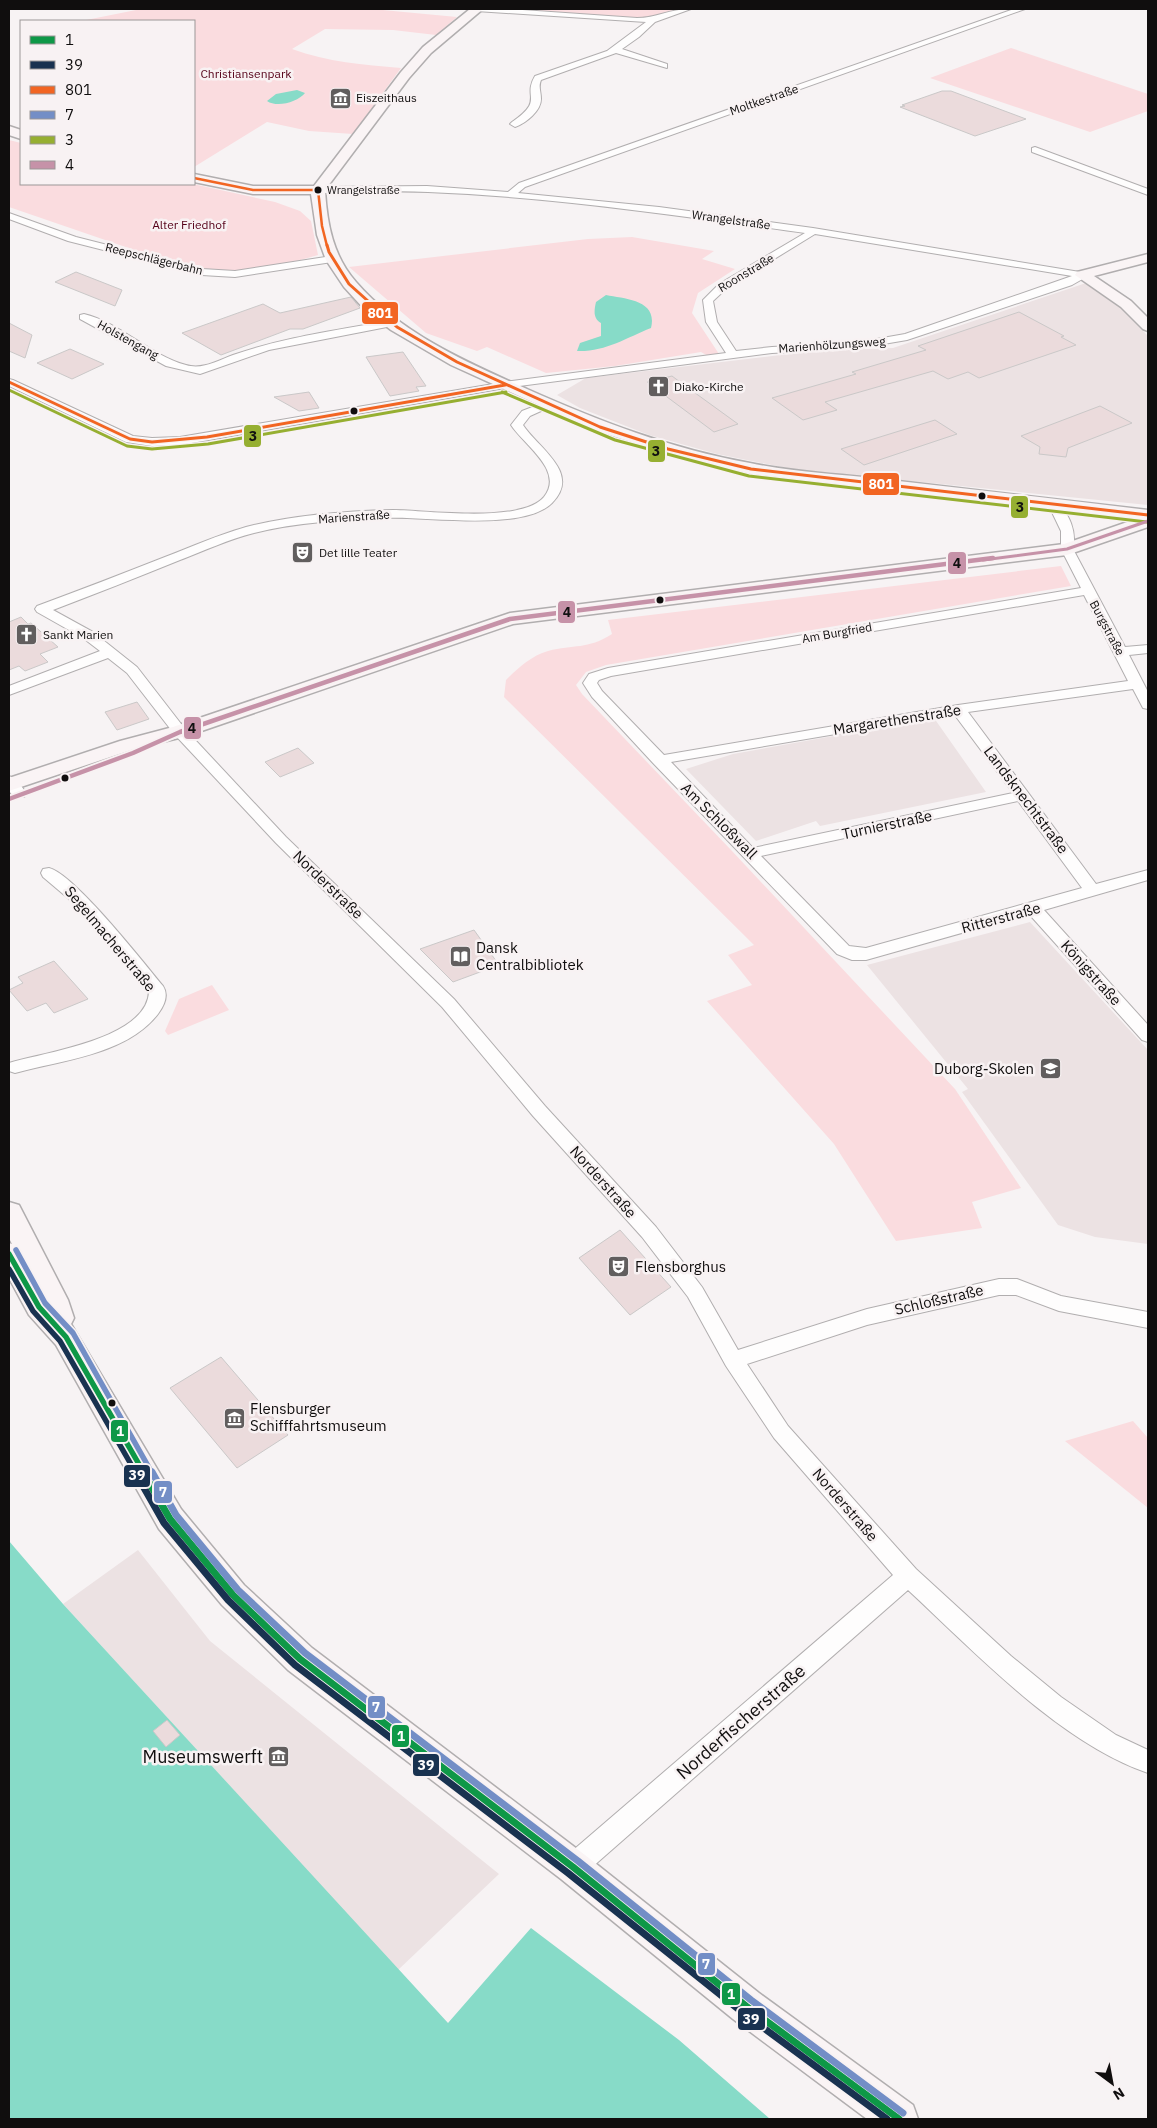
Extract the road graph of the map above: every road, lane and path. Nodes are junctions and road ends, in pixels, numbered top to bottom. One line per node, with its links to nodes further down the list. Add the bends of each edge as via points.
1 (476, 9): 4 (street); 11 (main road, via 427,50 405,75)
2 (687, 9): 4 (street)
3 (1021, 9): 13 (street, Moltkestraße, via 522,185)
4 (651, 20): 5 (street)
5 (616, 50): 6 (street); 7 (street, via 593,61 538,78 534,86 538,96 535,107)
6 (664, 66)
7 (515, 124)
8 (1035, 150): 12 (street)
9 (195, 178): 10 (main road)
10 (253, 190): 11 (main road); 14 (main road)
11 (318, 190): 13 (street, Wrangelstraße); 14 (main road)
12 (1148, 192)
13 (510, 194): 16 (street, Wrangelstraße)
14 (319, 214): 18 (main road)
15 (9, 216): 18 (street, Reepschlägerbahn, via 72,239 202,272 235,274)
16 (813, 231): 19 (street, Wrangelstraße); 23 (street, Roonstraße, via 723,286 708,300 710,320)
17 (1148, 258): 19 (main road, Marienhölzungsweg)
18 (332, 259): 21 (main road, via 362,297)
19 (1082, 274): 22 (main road, via 1126,304); 23 (street, Marienhölzungsweg, via 1068,283 907,337 885,342)
20 (84, 316): 21 (street, Holstengang, via 147,352 200,371 266,347)
21 (392, 323): 25 (main road, via 430,348)
22 (1148, 326)
23 (733, 355): 25 (street, Marienhölzungsweg)
24 (9, 382): 25 (street, Marienhölzungsweg, via 130,439 152,442 207,437)
25 (505, 385): 26 (main road)
26 (548, 404): 27 (main road, via 633,438 751,469); 32 (street, Marienstraße, via 527,413 520,418 518,425 520,432 551,462 555,472 552,492 547,501 536,509 510,516 411,514 309,520 270,526 232,536)
27 (1054, 504): 28 (main road); 30 (street, via 1065,521 1070,539)
28 (1148, 515)
29 (1148, 521): 30 (main road)
30 (1066, 549): 31 (street, Burgstraße); 41 (main road, via 510,619)
31 (1087, 591): 34 (street, Burgstraße); 36 (street, Am Burgfried, via 608,672 594,677)
32 (42, 610): 35 (street, Norderstraße, via 88,634)
33 (1148, 649): 34 (street)
34 (1120, 651): 37 (street, Burgstraße)
35 (111, 652): 38 (street); 41 (street, Norderstraße, via 132,670)
36 (590, 683): 42 (street, Am Schloßwall)
37 (1137, 684): 39 (street, Burgstraße); 40 (street, Margarethenstraße)
38 (9, 691)
39 (1148, 706)
40 (958, 709): 42 (street, Margarethenstraße); 44 (street, Landsknechtstraße)
41 (180, 732): 43 (main road, via 133,753); 57 (street, Norderstraße, via 281,840 448,1003 539,1111 649,1232 696,1292)
42 (658, 760): 45 (street, Am Schloßwall)
43 (11, 789)
44 (1022, 796): 45 (street, Turnierstraße); 48 (street, Landsknechtstraße)
45 (751, 854): 50 (street, Am Schloßwall, via 843,950)
46 (49, 873): 52 (street, Segelmacherstraße, via 75,895 157,990 156,1005 127,1032 98,1044)
47 (1148, 875): 48 (street, Ritterstraße)
48 (1093, 892): 49 (street, Ritterstraße)
49 (1034, 909): 50 (street, Ritterstraße, via 866,954); 51 (street, Königstraße)
50 (852, 954)
51 (1148, 1036)
52 (15, 1067)
53 (9, 1212): 56 (main road, via 54,1300)
54 (9, 1254): 56 (main road, via 39,1307)
55 (1148, 1320): 57 (street, Schloßstraße, via 1059,1304 1017,1287 999,1287 867,1316)
56 (66, 1337): 60 (main road, via 170,1519 233,1595 300,1659)
57 (733, 1360): 58 (street, Norderstraße, via 781,1432)
58 (908, 1576): 59 (street, Norderstraße, via 1054,1705 1108,1743); 60 (street, Norderfischerstraße)
59 (1148, 1762)
60 (572, 1867): 61 (main road, via 746,2006)
61 (899, 2119)

